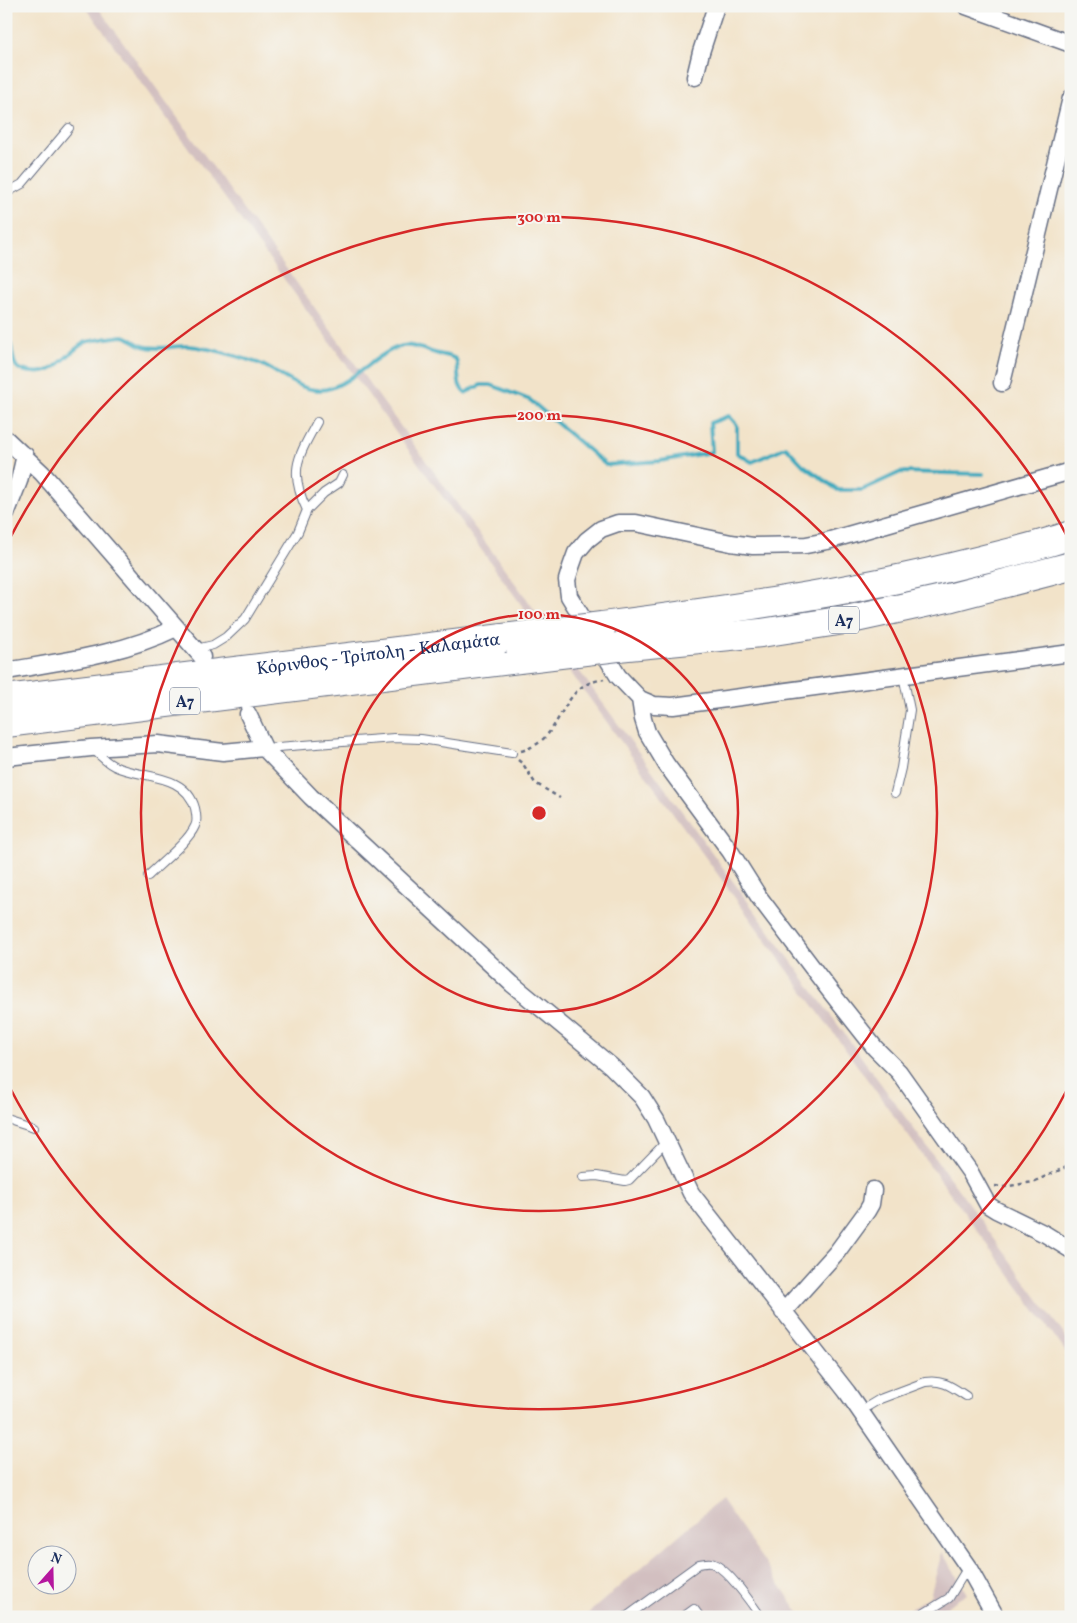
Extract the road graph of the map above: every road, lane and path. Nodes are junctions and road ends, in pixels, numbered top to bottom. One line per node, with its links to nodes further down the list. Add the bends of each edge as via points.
1 (716, 6): 4 (street)
2 (966, 6): 3 (street)
3 (1071, 44)
4 (695, 77)
5 (1071, 98): 8 (street)
6 (69, 128): 7 (lane, via 22,184)
7 (6, 193)
8 (1002, 383)
9 (317, 422): 14 (lane, via 297,467 296,480)
10 (6, 439): 11 (street)
11 (25, 456): 15 (street); 18 (street)
12 (1071, 470): 24 (street, via 806,545 753,546 636,523 618,523 601,529 576,553 567,580 569,596)
13 (343, 475): 14 (lane, via 339,483)
14 (307, 510): 20 (lane, via 298,532 245,619 226,637)
15 (6, 514)
16 (1071, 535): 19 (highway, Κόρινθος - Τρίπολη - Καλαμάτα / Α7, bridge, via 1001,555 855,588 602,626)
17 (1069, 567): 19 (highway, Κόρινθος - Τρίπολη - Καλαμάτα / Α7, bridge, via 851,619 761,633 618,647)
18 (176, 628): 20 (street); 22 (street, via 114,651)
19 (511, 649): 25 (highway, Κόρινθος - Τρίπολη - Καλαμάτα / Α7); 28 (highway, Κόρινθος - Τρίπολη - Καλαμάτα / Α7)
20 (198, 653)
21 (1071, 653): 23 (street)
22 (6, 671)
23 (902, 675): 26 (street, via 673,706 654,705); 35 (lane, via 910,710)
24 (618, 676): 26 (street); 31 (path, via 594,681 576,691 544,739)
25 (6, 699)
26 (640, 699): 43 (street, via 647,732 666,764 759,897 852,1020 899,1072)
27 (248, 714): 30 (street)
28 (6, 723)
29 (91, 748): 30 (street, via 158,744 223,752); 32 (street); 37 (lane, via 113,766 170,782 185,792 194,805 196,825)
30 (264, 748): 31 (lane, via 403,738); 40 (street, via 311,797 512,984 627,1081 656,1119)
31 (512, 753): 36 (path, via 535,783)
32 (23, 754): 33 (street); 34 (street)
33 (6, 757)
34 (6, 767)
35 (895, 793)
36 (560, 798)
37 (148, 876)
38 (6, 1118): 39 (lane)
39 (34, 1127)
40 (666, 1141): 42 (lane, via 629,1180); 46 (street, via 691,1193)
41 (1071, 1165): 43 (path, via 1033,1182 1000,1187)
42 (583, 1177)
43 (975, 1180): 45 (street, via 988,1204 996,1210)
44 (873, 1190): 46 (street, via 871,1204 842,1245)
45 (1071, 1250)
46 (783, 1312): 48 (street)
47 (966, 1396): 48 (lane, via 944,1383 932,1381 880,1399)
48 (860, 1411): 49 (street)
49 (968, 1567): 54 (lane, via 949,1598); 55 (street)
50 (628, 1616): 53 (lane, via 699,1564 710,1563 723,1570)
51 (683, 1617): 52 (lane, via 694,1609)
52 (700, 1617)
53 (761, 1617)
54 (918, 1617)
55 (996, 1617)

